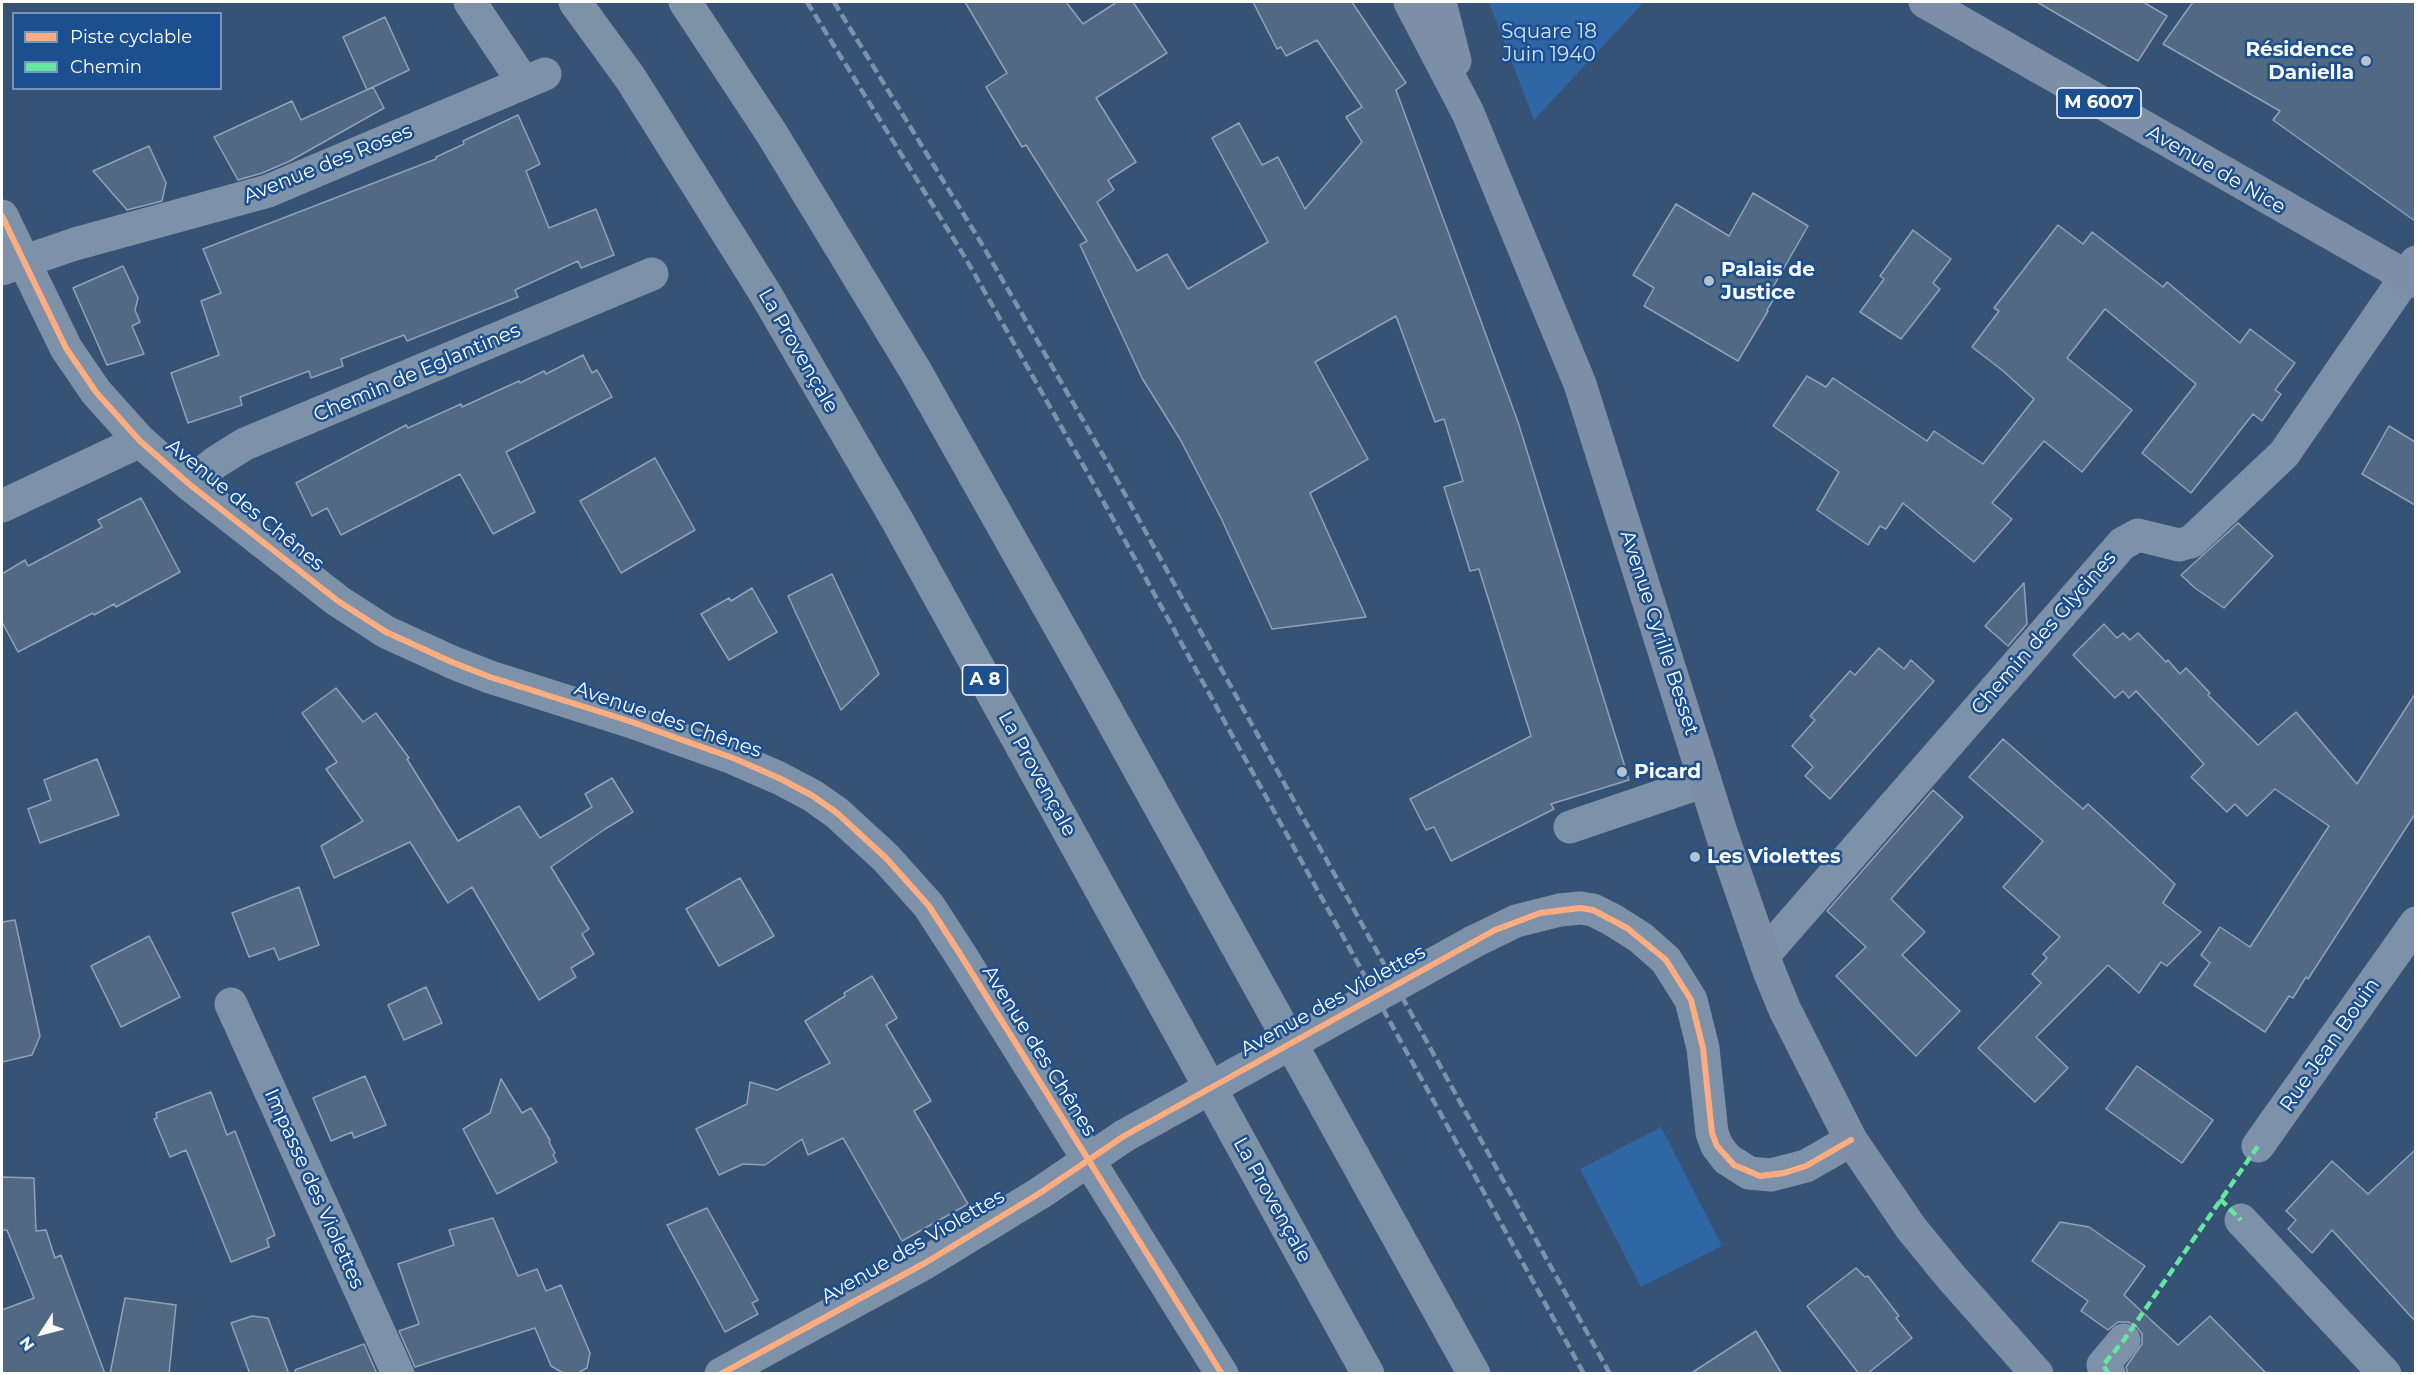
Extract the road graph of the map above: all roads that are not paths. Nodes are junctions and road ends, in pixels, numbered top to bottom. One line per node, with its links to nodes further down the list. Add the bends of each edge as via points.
1 (470, 2): 10 (street, Avenue des Roses, via 534,79 268,192 75,244)
2 (575, 2): 29 (highway, La Provençale / A 8, via 630,79 765,293 897,520)
3 (685, 2): 30 (highway, via 772,134 915,370)
4 (1410, 2): 8 (main road, Avenue Cyrille Besset)
5 (1440, 2): 8 (main road, Avenue Cyrille Besset)
6 (1459, 2): 8 (main road)
7 (1925, 2): 11 (main road, Avenue de Nice / M 6007, via 2224,174)
8 (1468, 113): 16 (main road, Avenue Cyrille Besset, via 1580,384)
9 (2, 216): 10 (street, Avenue des Chênes)
10 (13, 266): 13 (street, Avenue des Chênes, via 81,372)
11 (2412, 273): 19 (street, Chemin des Glycines, via 2284,454 2191,542 2179,545 2138,535 2122,544)
12 (652, 274): 14 (street, Chemin de Eglantines, via 245,444)
13 (140, 441): 14 (street, Avenue des Chênes); 15 (street)
14 (189, 484): 23 (street, Avenue des Chênes, via 330,594 395,636 490,677 733,758 779,778 837,813 886,858 929,906)
15 (2, 506)
16 (1706, 782): 17 (street); 19 (main road, Avenue Cyrille Besset)
17 (1570, 827)
18 (2411, 940): 22 (street, Rue Jean Bouin)
19 (1764, 955): 21 (main road, Avenue Cyrille Besset, via 1785,1010)
20 (231, 1004): 26 (street, Impasse des Violettes)
21 (1851, 1140): 23 (street, Avenue des Violettes, bridge, via 1806,1166 1771,1175 1749,1173 1727,1159 1712,1133 1703,1048 1691,1000 1666,960 1634,933 1593,910 1580,908 1516,921 1473,942 1124,1136); 31 (main road, Avenue Cyrille Besset, via 1911,1228)
22 (2258, 1146)
23 (1087, 1161): 27 (street, Avenue des Violettes, via 925,1263); 28 (street, Avenue des Chênes)
24 (2241, 1220): 33 (street)
25 (2124, 1340): 32 (street, via 2103,1365)
26 (398, 1374)
27 (721, 1374)
28 (1222, 1374)
29 (1368, 1374)
30 (1474, 1374)
31 (2037, 1374)
32 (2109, 1374)
33 (2385, 1374)

